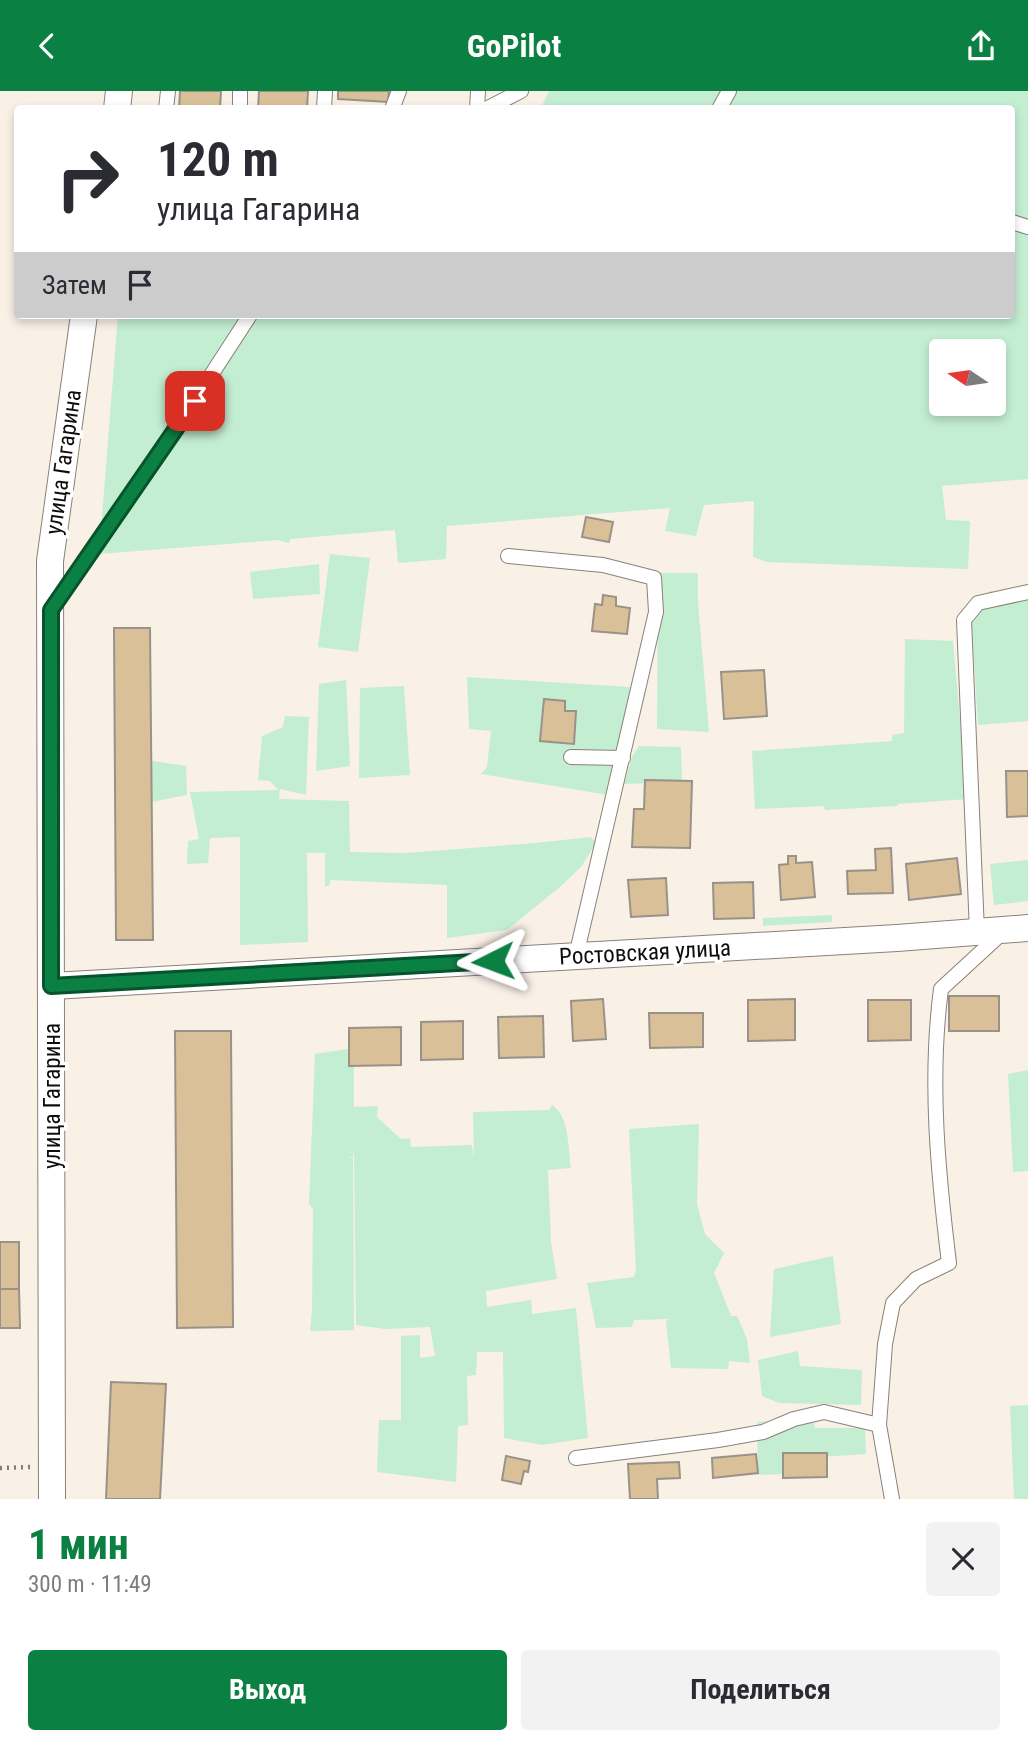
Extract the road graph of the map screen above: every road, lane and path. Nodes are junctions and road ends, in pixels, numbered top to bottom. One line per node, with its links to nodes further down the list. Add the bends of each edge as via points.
1 (521, 91): 2 (lane)
2 (494, 105)
3 (83, 319): 7 (street, улица Гагарина, via 50,561)
4 (247, 319): 7 (lane, улица Гагарина)
5 (508, 556): 9 (lane, via 603,565 654,578 656,612)
6 (1028, 592): 11 (lane, via 978,603 964,620)
7 (51, 610): 13 (street, улица Гагарина)
8 (570, 757): 9 (lane)
9 (623, 758): 12 (lane)
10 (1017, 929): 11 (street, Ростовская улица); 14 (lane, via 941,989 935,1036 937,1136 950,1263 916,1279 893,1303)
11 (976, 932): 12 (street, Ростовская улица)
12 (576, 956): 13 (street, Ростовская улица)
13 (51, 986): 16 (street, улица Гагарина)
14 (879, 1425): 15 (lane, via 824,1412 718,1440); 17 (lane)
15 (576, 1458)
16 (52, 1499)
17 (892, 1499)

